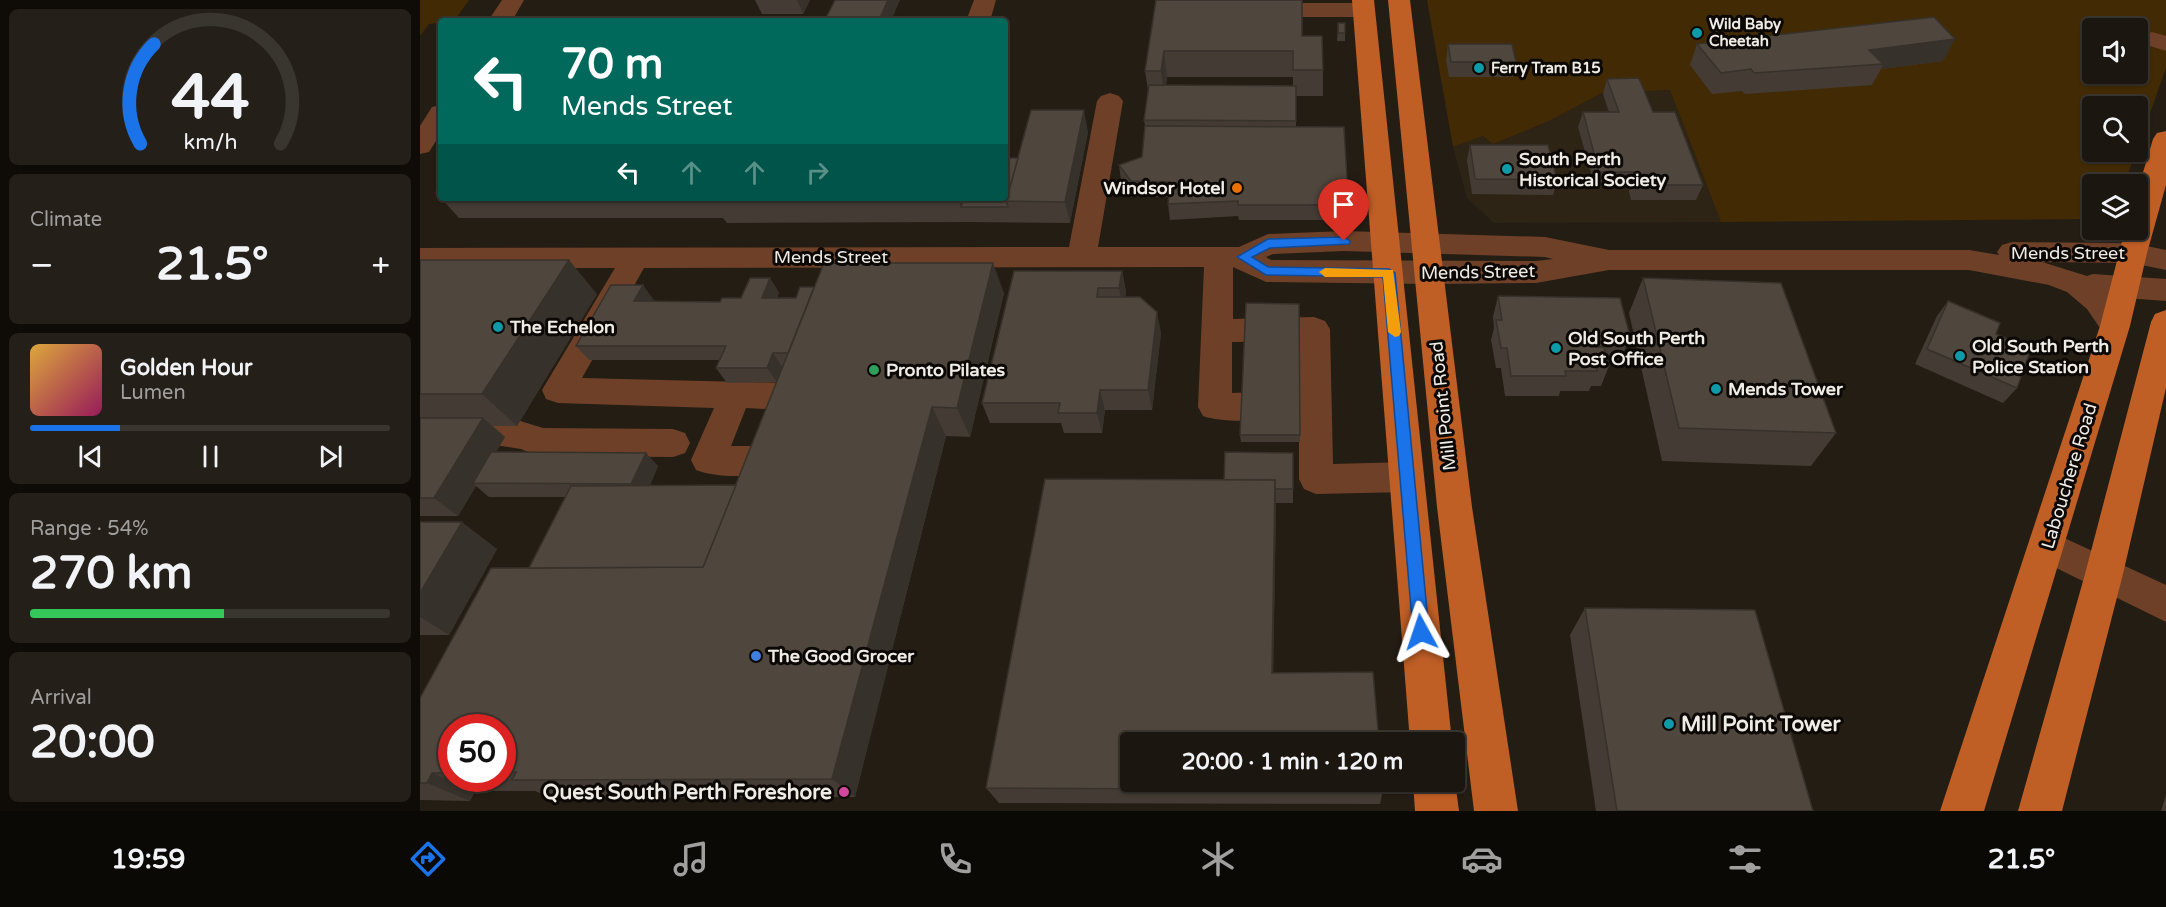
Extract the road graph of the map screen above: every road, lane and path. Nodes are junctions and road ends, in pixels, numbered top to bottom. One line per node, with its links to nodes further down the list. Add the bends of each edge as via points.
1 (513, 0): 6 (street)
2 (984, 0): 7 (street)
3 (1209, 0): 5 (street, via 1225,10)
4 (1399, 0): 19 (main road, Mill Point Road)
5 (1363, 5): 18 (main road)
6 (502, 18)
7 (979, 18)
8 (1110, 101): 14 (street)
9 (438, 118): 11 (street)
10 (2166, 139): 12 (main road, Labouchere Road)
11 (420, 146)
12 (2160, 178): 13 (main road, Labouchere Road)
13 (2132, 253): 20 (street, Mends Street, via 2005,252); 21 (street, Mends Street); 23 (main road, Labouchere Road)
14 (1082, 256): 15 (street, Mends Street); 16 (street, Mends Street)
15 (636, 257): 17 (street, Mends Street); 28 (street, via 558,390 736,394 732,405 708,460 763,460 788,396 742,396 730,395 683,394)
16 (1231, 257): 18 (street, Mends Street, via 1266,271); 27 (street)
17 (420, 258)
18 (1388, 258): 19 (street, Mends Street); 32 (main road)
19 (1428, 259): 20 (street, Mends Street, via 1536,272 1609,260); 39 (main road, Mill Point Road, via 1479,707)
20 (1969, 260): 22 (street, Mends Street, via 2054,275)
21 (2166, 260)
22 (2078, 284): 23 (street, Mends Street); 26 (street, Mends Street, via 2098,301)
23 (2124, 287): 24 (street, Mends Street); 26 (main road, Labouchere Road)
24 (2166, 290)
25 (2166, 322): 34 (main road)
26 (2115, 326): 33 (main road, Labouchere Road)
27 (1217, 331): 29 (street, via 1314,329); 29 (street, via 1215,407)
28 (636, 394)
29 (1315, 403): 32 (street, via 1316,479)
30 (420, 433): 31 (street, via 517,432 538,442)
31 (673, 443)
32 (1407, 477): 36 (main road)
33 (2047, 546): 34 (street); 40 (main road, Labouchere Road)
34 (2104, 574): 35 (street); 41 (main road)
35 (2166, 604)
36 (1430, 732)
37 (1435, 792): 38 (main road)
38 (1437, 811)
39 (1496, 811)
40 (1962, 811)
41 (2040, 811)

